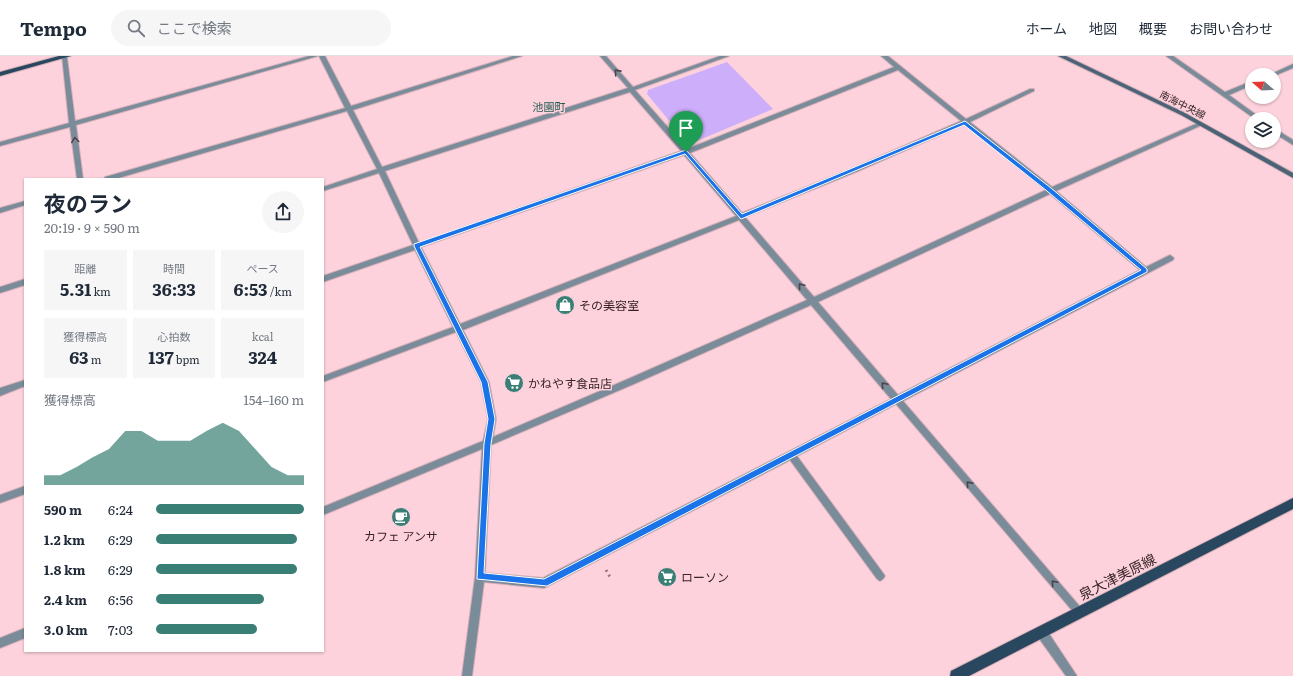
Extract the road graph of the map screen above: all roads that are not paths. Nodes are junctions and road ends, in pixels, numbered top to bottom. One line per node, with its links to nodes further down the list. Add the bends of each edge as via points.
1 (66, 56): 13 (main road); 20 (street)
2 (315, 56): 20 (street)
3 (322, 56): 18 (street)
4 (519, 56): 18 (street)
5 (603, 56): 15 (street, one-way to 5)
6 (726, 56): 15 (street)
7 (884, 56): 11 (street)
8 (1061, 56): 22 (street, 南海中央線)
9 (1169, 56): 17 (street)
10 (1293, 66): 12 (street)
11 (898, 68): 21 (street); 26 (street)
12 (1281, 71)
13 (0, 74)
14 (1245, 86): 17 (street)
15 (632, 89): 26 (street); 27 (street)
16 (1032, 90): 21 (street)
17 (1224, 95): 19 (street)
18 (348, 109): 27 (street); 30 (street)
19 (1249, 112)
20 (73, 123): 25 (street); 29 (street, one-way to 20)
21 (965, 123): 32 (street); 35 (street)
22 (1200, 124): 28 (street, 南海中央線); 32 (street)
23 (1281, 135): 24 (street)
24 (1293, 143)
25 (0, 144)
26 (686, 152): 35 (street); 36 (street)
27 (381, 171): 31 (street); 36 (street)
28 (1293, 176)
29 (80, 178)
30 (110, 178)
31 (324, 189)
32 (1049, 190): 38 (street); 42 (street)
33 (24, 203): 34 (street)
34 (0, 211)
35 (741, 217): 42 (street, one-way to 35); 43 (street)
36 (416, 246): 39 (street); 43 (street)
37 (1170, 258): 38 (street)
38 (1145, 271): 47 (street)
39 (324, 279)
40 (24, 282): 41 (street)
41 (0, 290)
42 (813, 300): 47 (street, one-way to 42); 48 (street)
43 (458, 329): 44 (street); 48 (street, via 485,382 492,419)
44 (324, 379)
45 (24, 383): 46 (street)
46 (0, 392)
47 (896, 399): 49 (street); 56 (street, one-way to 47)
48 (488, 444): 53 (street); 55 (street)
49 (791, 454): 54 (street); 55 (street, via 544,583)
50 (24, 490): 51 (street)
51 (0, 499)
52 (1293, 503): 56 (main road, 泉大津美原線)
53 (324, 511)
54 (880, 576)
55 (480, 577): 60 (street)
56 (1079, 612): 58 (main road, 泉大津美原線)
57 (24, 633): 59 (street)
58 (1042, 633): 61 (main road, 泉大津美原線); 62 (street)
59 (0, 643)
60 (467, 676)
61 (956, 676)
62 (1072, 676)

